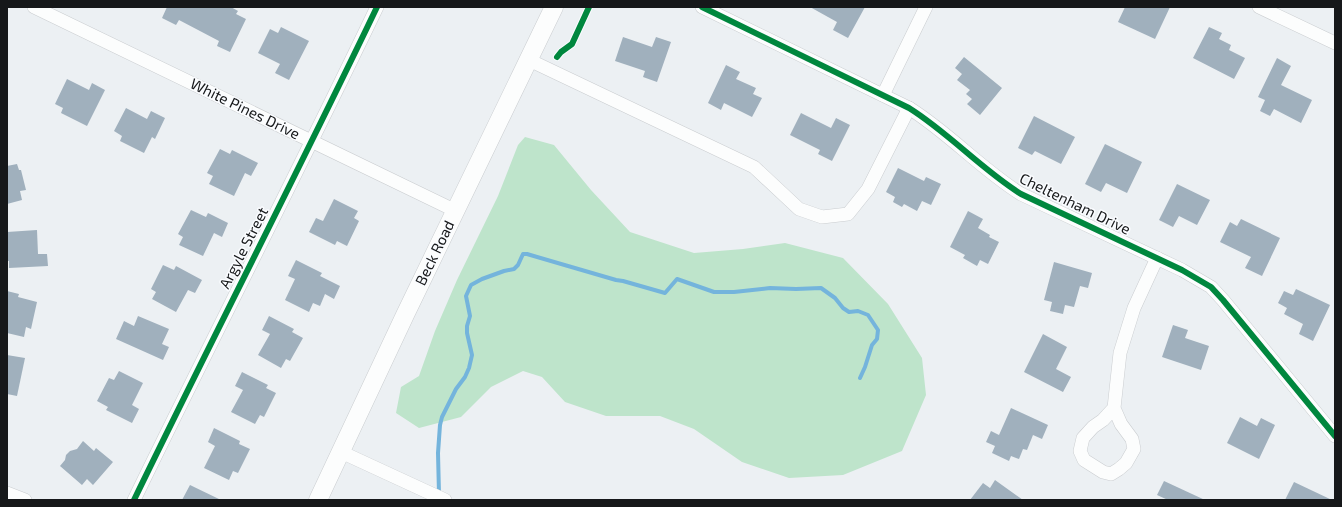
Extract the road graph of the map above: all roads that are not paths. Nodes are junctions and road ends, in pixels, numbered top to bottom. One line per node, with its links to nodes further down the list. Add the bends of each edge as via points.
1 (34, 7): 11 (street, White Pines Drive)
2 (377, 7): 11 (street, Argyle Street)
3 (554, 7): 8 (main road, Beck Road)
4 (702, 7): 9 (street, Cheltenham Drive)
5 (926, 7): 9 (street)
6 (1259, 7): 7 (street)
7 (1335, 43)
8 (528, 60): 10 (street, via 754,167 799,208 822,218 848,214 868,189); 12 (main road, Beck Road)
9 (883, 95): 10 (street, Cheltenham Drive)
10 (909, 108): 13 (street, Cheltenham Drive, via 934,125 1002,182 1021,194)
11 (312, 142): 12 (street, White Pines Drive); 19 (street, Argyle Street)
12 (456, 211): 16 (main road, Beck Road)
13 (1157, 258): 14 (street, via 1134,308 1124,338); 15 (street, Cheltenham Drive, via 1211,287)
14 (1114, 408): 14 (street, via 1083,438 1080,451 1084,460 1111,474 1126,463 1134,449 1132,440)
15 (1335, 436)
16 (341, 452): 20 (main road, Beck Road); 21 (street)
17 (7, 493): 18 (street)
18 (25, 500)
19 (134, 500)
20 (318, 500)
21 (445, 500)

